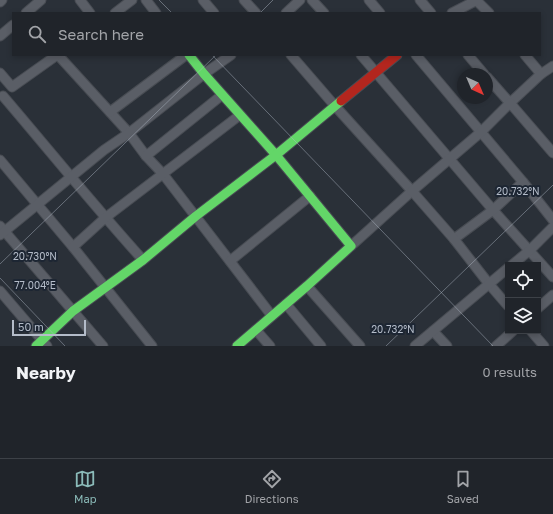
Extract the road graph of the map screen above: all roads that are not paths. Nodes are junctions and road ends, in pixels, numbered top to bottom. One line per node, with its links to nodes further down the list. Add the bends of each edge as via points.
1 (41, 0): 12 (street)
2 (80, 0): 13 (street)
3 (132, 0): 14 (street)
4 (146, 0): 15 (street)
5 (203, 0): 16 (street)
6 (244, 0): 17 (street)
7 (300, 0): 18 (street)
8 (312, 0): 19 (street)
9 (369, 0): 20 (street)
10 (420, 0): 21 (street)
11 (477, 0): 22 (street); 23 (street)
12 (27, 12)
13 (89, 12)
14 (116, 12)
15 (155, 12)
16 (213, 12)
17 (255, 12)
18 (287, 12)
19 (323, 12)
20 (379, 12)
21 (430, 12)
22 (454, 12)
23 (488, 12)
24 (12, 26): 25 (street)
25 (0, 36)
26 (57, 56): 44 (street)
27 (59, 56): 49 (street)
28 (187, 56): 49 (street)
29 (189, 56): 41 (street)
30 (230, 56): 41 (street)
31 (293, 56): 48 (street)
32 (362, 56): 40 (street)
33 (396, 56): 40 (street)
34 (417, 56): 51 (street)
35 (469, 56): 38 (street)
36 (526, 56): 42 (street)
37 (553, 66): 42 (street)
38 (479, 68)
39 (0, 73): 44 (street)
40 (377, 73): 48 (street); 56 (street)
41 (204, 74): 45 (street); 52 (street)
42 (541, 74): 47 (street)
43 (493, 84): 47 (street)
44 (12, 87): 46 (street)
45 (222, 95): 50 (street); 55 (street)
46 (1, 98): 59 (street)
47 (510, 103): 51 (street); 53 (street)
48 (335, 106): 54 (street); 61 (street)
49 (110, 112): 52 (street)
50 (240, 115): 54 (street); 58 (street)
51 (481, 132): 56 (street); 60 (street)
52 (129, 133): 55 (street); 59 (street)
53 (553, 153)
54 (276, 155): 62 (street); 65 (street)
55 (146, 156): 58 (street)
56 (449, 158): 61 (street); 64 (street)
57 (0, 160): 63 (street)
58 (163, 174): 65 (street); 66 (street)
59 (72, 177): 63 (street); 66 (street)
60 (523, 182): 64 (street); 67 (street)
61 (412, 191): 70 (street); 71 (street)
62 (310, 196): 71 (street); 75 (street)
63 (38, 204): 69 (street); 72 (street)
64 (493, 210): 70 (street); 73 (street)
65 (196, 216): 74 (street); 75 (street)
66 (105, 218): 72 (street); 74 (street)
67 (553, 220)
68 (553, 228): 73 (street)
69 (2, 231): 87 (street)
70 (454, 240): 79 (street)
71 (351, 246): 80 (street)
72 (73, 247): 81 (street)
73 (530, 250): 76 (street); 78 (street)
74 (143, 260): 81 (street)
75 (230, 261): 88 (street)
76 (516, 262)
77 (505, 271): 79 (street)
78 (553, 277)
79 (489, 284): 84 (street); 90 (street)
80 (307, 286): 85 (street); 99 (street)
81 (106, 287): 87 (street); 95 (street)
82 (0, 291): 93 (street)
83 (553, 295): 86 (street)
84 (505, 303)
85 (286, 304): 88 (street); 98 (street)
86 (541, 305)
87 (73, 311): 93 (street); 94 (street)
88 (272, 316): 89 (street)
89 (256, 330): 96 (street); 97 (street)
90 (433, 331): 100 (street); 101 (street)
91 (510, 334): 102 (street)
92 (534, 334): 103 (street)
93 (41, 344)
94 (103, 346)
95 (152, 346)
96 (237, 346)
97 (270, 346)
98 (322, 346)
99 (360, 346)
100 (415, 346)
101 (446, 346)
102 (496, 346)
103 (544, 346)

